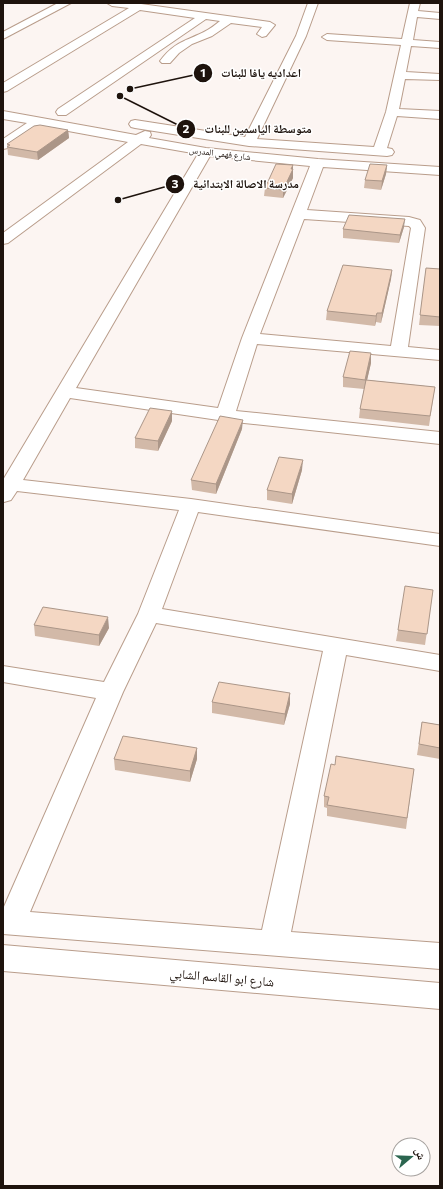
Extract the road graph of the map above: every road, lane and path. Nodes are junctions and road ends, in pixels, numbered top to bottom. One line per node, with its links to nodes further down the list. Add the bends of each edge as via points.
1 (66, 3): 10 (street)
2 (112, 3): 4 (street)
3 (313, 3): 28 (street, via 301,36)
4 (138, 7): 6 (street); 17 (street)
5 (414, 9): 7 (street); 12 (street)
6 (204, 16): 8 (street); 19 (street)
7 (440, 16)
8 (230, 19): 9 (street, via 270,25); 14 (street, via 208,34 188,42)
9 (262, 34)
10 (3, 36)
11 (327, 36): 12 (street)
12 (406, 42): 13 (street); 15 (street)
13 (440, 44)
14 (166, 61)
15 (400, 75): 16 (street); 20 (street)
16 (440, 77)
17 (3, 88)
18 (48, 109): 19 (street)
19 (62, 112): 22 (street)
20 (392, 112): 23 (street); 31 (street)
21 (3, 115): 24 (street, شارع فهمي المدرس)
22 (78, 115)
23 (440, 115)
24 (39, 121): 27 (street, شارع فهمي المدرس); 29 (street)
25 (125, 123): 26 (street, شارع فهمي المدرس)
26 (156, 128): 27 (street); 28 (street, شارع فهمي المدرس)
27 (137, 140): 30 (street, شارع فهمي المدرس); 36 (street)
28 (249, 142): 31 (street, شارع فهمي المدرس)
29 (3, 145)
30 (206, 152): 33 (street, شارع فهمي المدرس); 40 (street)
31 (379, 152): 32 (street, شارع فهمي المدرس)
32 (402, 153)
33 (318, 163): 34 (street, شارع فهمي المدرس); 35 (street)
34 (440, 171)
35 (298, 214): 37 (street); 38 (street, via 409,221 418,228)
36 (3, 240)
37 (250, 338): 38 (street); 41 (street)
38 (399, 352): 39 (street)
39 (440, 355)
40 (65, 392): 41 (street); 43 (street)
41 (225, 415): 42 (street)
42 (440, 438)
43 (7, 490): 44 (street)
44 (191, 505): 45 (street); 46 (street)
45 (440, 540)
46 (149, 614): 47 (street); 50 (street)
47 (336, 646): 48 (street); 52 (street)
48 (440, 663)
49 (3, 674): 50 (street)
50 (111, 692): 51 (street)
51 (7, 922): 52 (street)
52 (274, 943): 53 (street)
53 (440, 956)
54 (3, 958): 55 (street, شارع ابو القاسم الشابي)
55 (440, 996)

